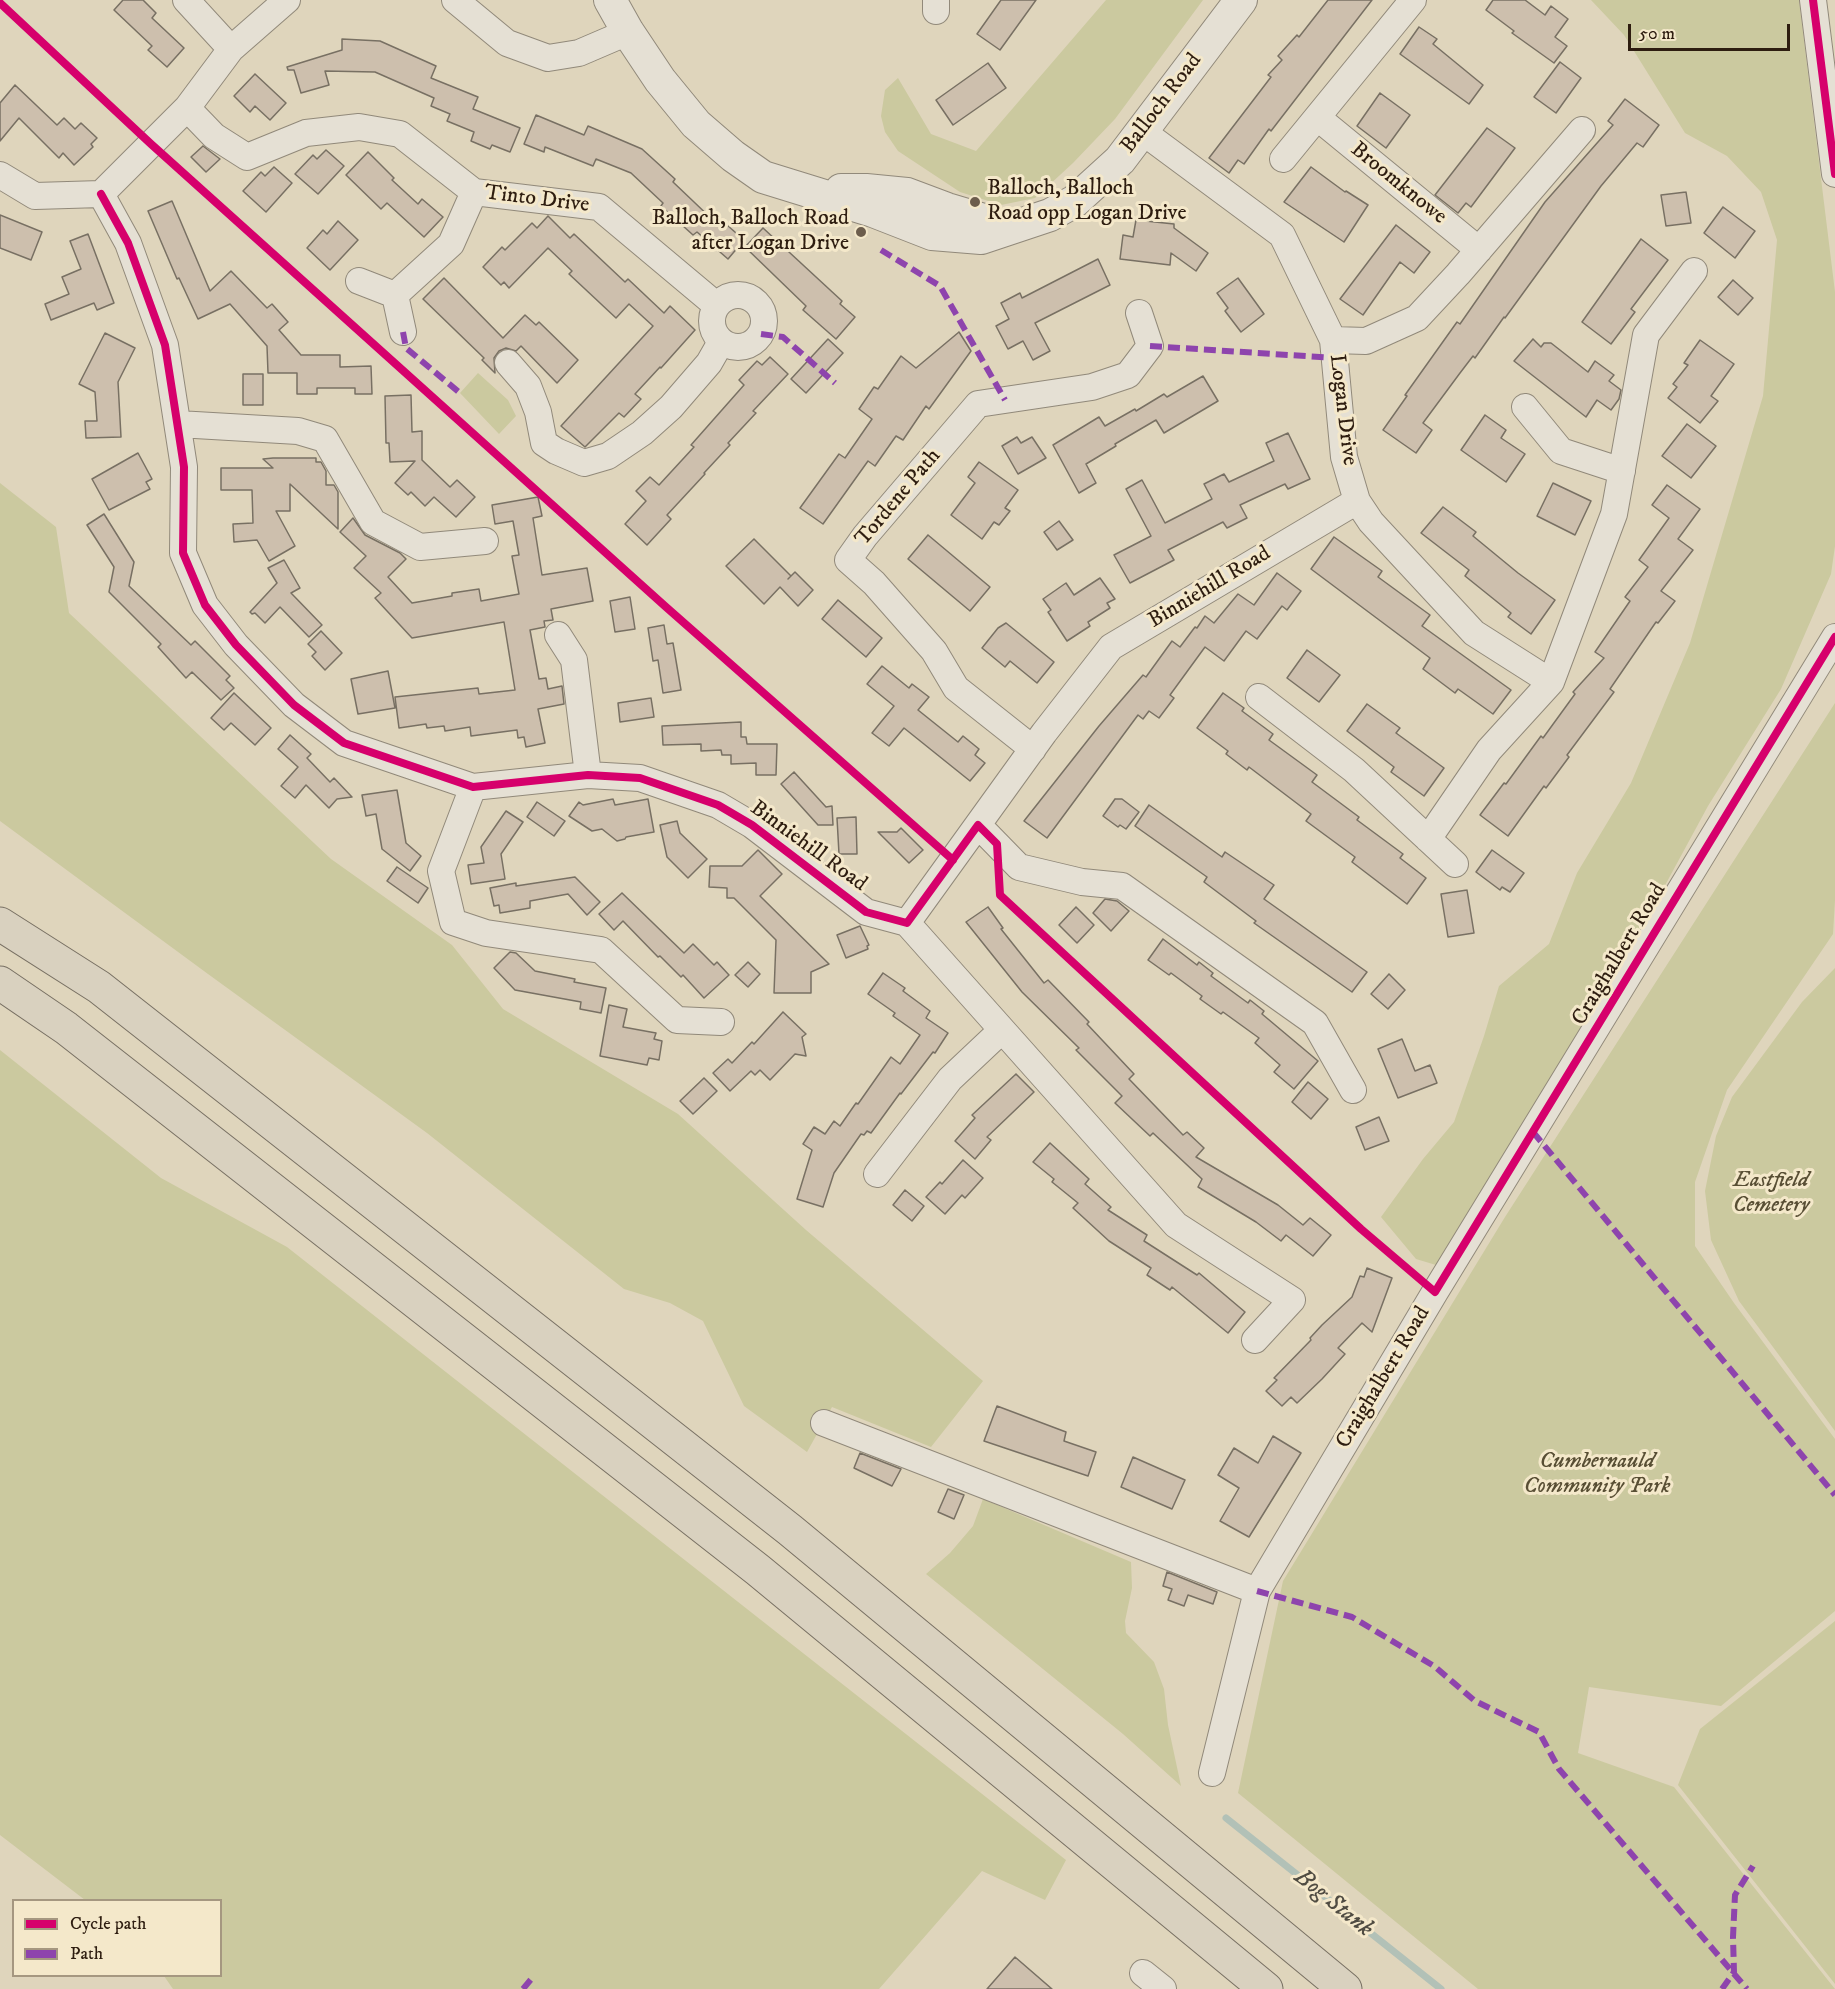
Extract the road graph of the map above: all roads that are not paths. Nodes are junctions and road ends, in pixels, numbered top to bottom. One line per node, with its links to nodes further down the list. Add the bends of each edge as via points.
1 (186, 0): 9 (street)
2 (287, 0): 9 (street)
3 (455, 0): 8 (street, via 507,43 548,58 579,52)
4 (610, 0): 8 (street, Balloch Road)
5 (1241, 0): 13 (street, Balloch Road)
6 (1413, 0): 11 (street)
7 (1813, 0): 15 (street)
8 (628, 33): 13 (street, Balloch Road, via 696,124 733,156 763,177 813,191 907,194 1009,228 1050,215 1075,201 1120,160)
9 (231, 49): 10 (street)
10 (187, 108): 17 (street, Tinto Drive, via 214,136 247,157 306,133 359,127 400,134); 18 (street)
11 (1317, 118): 14 (street); 19 (street, Broomknowe)
12 (1582, 130): 19 (street)
13 (1143, 132): 26 (street, Logan Drive, via 1282,235)
14 (1283, 159)
15 (1835, 174)
16 (0, 175): 18 (street, via 35,196)
17 (474, 192): 22 (street, via 451,244); 23 (street, Tinto Drive, via 599,207)
18 (101, 194): 30 (street, Binniehill Road, via 128,243 165,345)
19 (1479, 250): 26 (street, via 1417,318 1366,340)
20 (1694, 271): 31 (street, via 1646,335)
21 (359, 281): 22 (street)
22 (395, 295): 25 (street)
23 (716, 304): 27 (street, via 711,324); 27 (street, via 736,294 757,302 763,312 761,334 754,343 732,347)
24 (1139, 313): 38 (street, Tordene Path, via 1150,346 1128,375 1092,387 978,404 848,560 874,583 934,651 956,688)
25 (404, 332)
26 (1333, 340): 32 (street, Logan Drive, via 1344,457)
27 (721, 342): 28 (street, via 709,363 671,407 642,433 608,456 584,463 544,443 528,386)
28 (508, 363)
29 (1526, 407): 31 (street, via 1561,451)
30 (178, 424): 33 (street, via 298,431 325,439 373,522 420,548); 40 (street, Binniehill Road, via 184,467 183,553 206,605 236,645 294,705 344,743)
31 (1622, 471): 36 (street, via 1614,514)
32 (1357, 501): 36 (street, Logan Drive, via 1371,522 1474,633); 38 (street, Binniehill Road, via 1111,647)
33 (485, 541)
34 (558, 635): 39 (street, via 574,660)
35 (1835, 637): 53 (street, Craighalbert Road)
36 (1551, 682): 42 (street, via 1488,750)
37 (1259, 697): 42 (street, via 1354,770)
38 (1033, 749): 41 (street, Binniehill Road)
39 (588, 775): 40 (street, Binniehill Road); 44 (street, Binniehill Road, via 640,778 718,805 752,825 866,912)
40 (473, 787): 47 (street, via 441,870 453,922 486,933 601,951 677,1020)
41 (978, 825): 44 (street, Binniehill Road); 49 (street, via 1019,867 1082,882 1122,886 1315,1023)
42 (1428, 839): 43 (street)
43 (1455, 864)
44 (907, 923): 48 (street)
45 (0, 924): 58 (highway, via 99,987 790,1530)
46 (0, 983): 57 (highway, via 66,1028 758,1570)
47 (721, 1022)
48 (1002, 1030): 50 (street, via 950,1079); 51 (street, via 1176,1225 1292,1300)
49 (1353, 1090)
50 (877, 1174)
51 (1255, 1340)
52 (824, 1423): 53 (street)
53 (1257, 1591): 54 (street, Craighalbert Road)
54 (1212, 1773)
55 (1143, 1973): 56 (street)
56 (1162, 1989)
57 (1266, 1989)
58 (1345, 1989)

